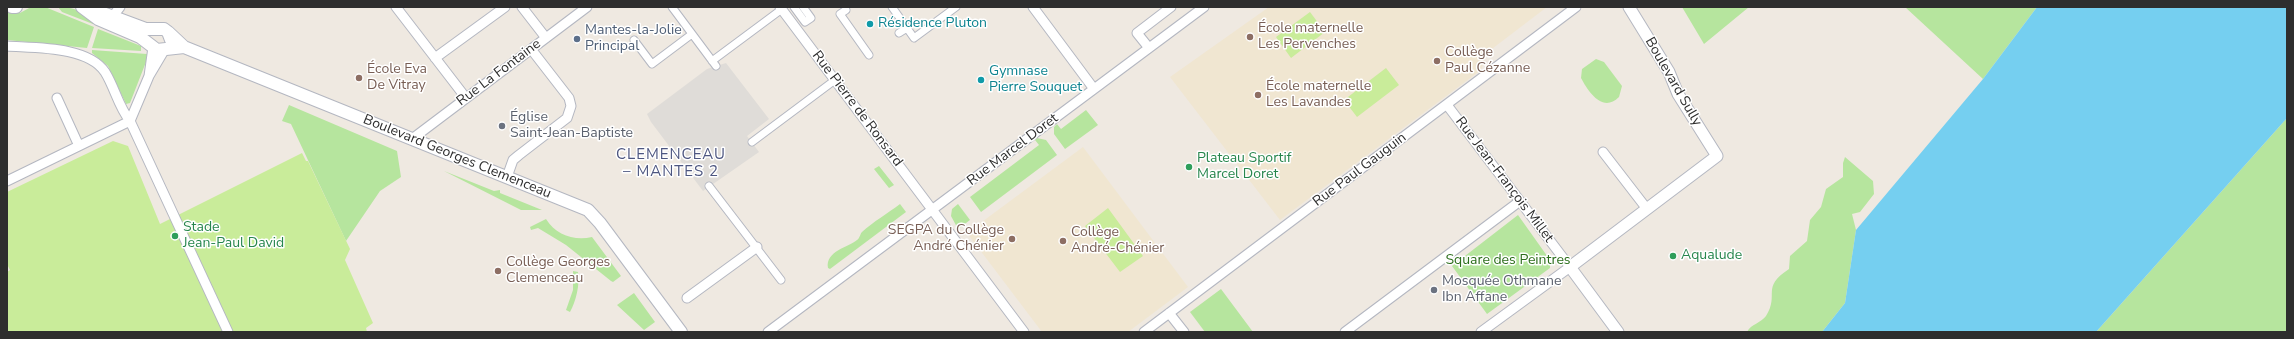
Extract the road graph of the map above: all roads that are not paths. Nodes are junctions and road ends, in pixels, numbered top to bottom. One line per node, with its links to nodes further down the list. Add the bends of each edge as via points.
1 (12, 7): 2 (main road)
2 (16, 7)
3 (82, 7): 29 (main road, via 98,19)
4 (87, 7): 21 (main road)
5 (396, 7): 34 (street)
6 (505, 7): 34 (street)
7 (522, 7): 26 (street)
8 (587, 7): 26 (street, Rue La Fontaine)
9 (672, 7): 25 (street)
10 (794, 7): 11 (street, via 805,22 811,18)
11 (803, 7)
12 (892, 7): 22 (street)
13 (956, 7): 22 (street, via 914,38)
14 (1033, 7): 36 (street)
15 (1171, 7): 31 (street, via 1137,33)
16 (1204, 7): 31 (street, Rue Marcel Doret)
17 (1576, 7): 39 (street, Rue Paul Gauguin)
18 (1629, 7): 49 (street, Boulevard Sully, via 1669,72 1678,94 1717,156)
19 (781, 8): 25 (street, via 714,64); 35 (street, Rue Pierre de Ronsard)
20 (846, 10): 33 (street, via 840,14)
21 (116, 12): 23 (main road, via 146,29)
22 (907, 28): 24 (street)
23 (163, 31): 29 (main road, via 170,43); 29 (main road, via 150,36); 30 (main road, Boulevard Georges Clemenceau)
24 (899, 33)
25 (692, 34): 27 (street, via 652,64)
26 (546, 38): 32 (street, Rue La Fontaine)
27 (634, 40)
28 (7, 46): 40 (street, via 82,54 98,62 122,111)
29 (158, 47): 30 (main road, Boulevard Georges Clemenceau); 40 (street)
30 (184, 47): 41 (main road, Boulevard Georges Clemenceau)
31 (1149, 48): 36 (street, Rue Marcel Doret)
32 (531, 49): 38 (street, Rue La Fontaine); 45 (street, via 569,98 570,113 516,157)
33 (869, 55)
34 (435, 58): 38 (street)
35 (835, 80): 42 (street); 50 (street, Rue Pierre de Ronsard)
36 (1094, 89): 50 (street, Rue Marcel Doret)
37 (57, 98): 43 (street)
38 (466, 98): 41 (street, Rue La Fontaine)
39 (1447, 105): 48 (street, Rue Jean-François Millet); 55 (street, Rue Paul Gauguin)
40 (130, 121): 43 (street); 56 (street)
41 (412, 139): 45 (main road, Boulevard Georges Clemenceau)
42 (752, 142)
43 (79, 146): 46 (street)
44 (1603, 152): 49 (street)
45 (507, 177): 57 (main road, Boulevard Georges Clemenceau, via 588,210 600,222)
46 (8, 179)
47 (709, 186): 51 (street)
48 (1520, 201): 52 (street, Rue Jean-François Millet); 62 (street)
49 (1647, 209): 52 (street)
50 (933, 210): 58 (street, Rue Marcel Doret); 59 (street, Rue Pierre de Ronsard)
51 (756, 248): 53 (street); 54 (street)
52 (1570, 267): 63 (street); 64 (street, Rue Jean-François Millet)
53 (781, 280)
54 (687, 298)
55 (1169, 313): 60 (street, Rue Paul Gauguin); 61 (street)
56 (228, 332)
57 (681, 332)
58 (768, 332)
59 (1024, 332)
60 (1144, 332)
61 (1184, 332)
62 (1344, 332)
63 (1481, 332)
64 (1618, 332)

